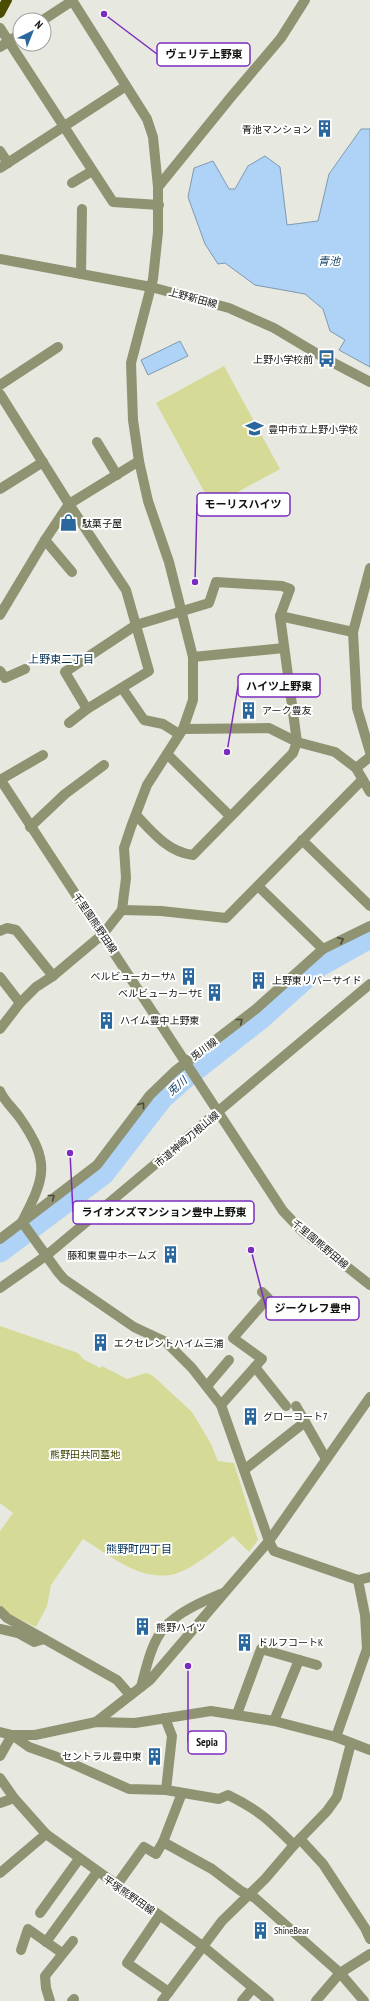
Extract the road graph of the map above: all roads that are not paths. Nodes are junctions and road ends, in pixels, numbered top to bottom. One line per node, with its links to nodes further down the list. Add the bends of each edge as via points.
1 (7, 0): 4 (main road)
2 (305, 0): 14 (street, via 281,38)
3 (72, 1): 5 (street); 8 (street)
4 (0, 13)
5 (52, 14)
6 (0, 28): 7 (street)
7 (4, 44): 9 (street)
8 (126, 86): 9 (street); 14 (street, via 147,119 154,137)
9 (64, 127): 11 (street); 12 (street)
10 (0, 151): 11 (street)
11 (4, 165)
12 (92, 170): 13 (street); 15 (street, via 113,202)
13 (72, 183)
14 (158, 187): 15 (street)
15 (159, 206): 19 (street)
16 (82, 209): 18 (street)
17 (0, 258): 18 (street, 上野新田線)
18 (81, 274): 19 (street, 上野新田線)
19 (151, 287): 21 (street, 上野新田線, via 229,308 274,328); 25 (street, via 131,363 133,420)
20 (58, 347): 22 (street)
21 (370, 382)
22 (0, 384)
23 (0, 394): 26 (street)
24 (97, 442): 27 (street)
25 (139, 461): 27 (street); 34 (street, via 148,501 169,562)
26 (43, 462): 28 (street); 29 (street)
27 (117, 475): 29 (street)
28 (0, 489)
29 (69, 504): 30 (street); 37 (street, via 126,590)
30 (45, 540): 32 (street); 35 (street)
31 (370, 568): 33 (street)
32 (72, 572)
33 (367, 591): 38 (street)
34 (182, 612): 36 (street, via 209,603 216,582 282,586 290,589); 37 (street); 40 (street)
35 (0, 615)
36 (280, 616): 38 (street); 39 (street)
37 (136, 625): 43 (street, via 149,671); 44 (street, via 65,672)
38 (353, 632): 48 (street, via 357,708)
39 (284, 648): 40 (street); 47 (street)
40 (194, 657): 46 (street, via 193,700)
41 (26, 669): 42 (street, via 5,678)
42 (0, 671)
43 (122, 688): 44 (street); 46 (street, via 144,720 163,724)
44 (87, 709): 45 (street)
45 (69, 723)
46 (181, 732): 47 (street, via 269,728); 49 (street)
47 (297, 742): 53 (street, via 335,752); 57 (street, via 293,753)
48 (370, 752)
49 (167, 754): 56 (street, via 147,785); 57 (street)
50 (44, 755): 54 (street)
51 (370, 757): 53 (street)
52 (104, 765): 58 (street, via 65,794)
53 (356, 768): 55 (street)
54 (0, 779): 58 (street, 千里園熊野田線)
55 (367, 785): 59 (street)
56 (136, 815): 57 (street, via 163,842 183,854 193,855); 62 (street, via 124,848 126,878)
57 (230, 816)
58 (30, 826): 65 (street, 千里園熊野田線)
59 (302, 840): 60 (street); 61 (street)
60 (258, 886): 62 (street, via 226,918 162,911); 66 (street)
61 (370, 906)
62 (122, 910): 65 (street)
63 (370, 926): 66 (street, 兎川線, one-way to 63)
64 (0, 931): 67 (street, via 7,928 16,930)
65 (103, 934): 67 (street); 72 (street, 千里園熊野田線)
66 (323, 949): 72 (street, 兎川線, one-way to 66, via 260,1006)
67 (53, 976): 70 (street, via 36,987)
68 (0, 977): 70 (street)
69 (370, 984): 74 (street, 市道神崎刀根山線)
70 (20, 1003): 71 (street)
71 (0, 1029)
72 (188, 1064): 74 (street, 千里園熊野田線); 75 (street, 兎川線, one-way to 72, via 97,1165 154,1090)
73 (0, 1090): 75 (street, via 6,1102 24,1124 41,1162 39,1186)
74 (218, 1112): 77 (street, 市道神崎刀根山線); 78 (street, 千里園熊野田線, via 283,1211 302,1231)
75 (26, 1228): 76 (street, 兎川線); 77 (street)
76 (0, 1239)
77 (47, 1255): 79 (street, 市道神崎刀根山線); 83 (street, via 58,1272 73,1286 134,1328 166,1342)
78 (370, 1285)
79 (0, 1288)
80 (262, 1292): 82 (street, via 268,1298 233,1338 262,1359)
81 (229, 1360): 83 (street)
82 (255, 1367): 85 (street); 86 (street)
83 (206, 1386): 85 (street)
84 (370, 1397): 87 (street)
85 (221, 1404): 88 (street)
86 (304, 1422): 87 (street); 88 (street)
87 (326, 1459): 89 (street)
88 (244, 1470): 89 (street)
89 (269, 1541): 91 (street, via 274,1551); 92 (street)
90 (370, 1577): 91 (street)
91 (358, 1580): 94 (street)
92 (226, 1591): 99 (street); 99 (street, via 195,1605 164,1627 150,1653)
93 (0, 1611): 96 (street, via 7,1618)
94 (367, 1615): 107 (street, via 368,1649)
95 (0, 1629): 96 (street, via 18,1633 34,1642)
96 (44, 1638): 100 (street, via 117,1680)
97 (299, 1660): 98 (street); 101 (street, via 261,1649); 103 (street)
98 (317, 1665)
99 (141, 1688): 100 (street)
100 (130, 1695): 104 (street)
101 (237, 1714): 102 (street, via 211,1711); 103 (street)
102 (165, 1718): 104 (street, via 135,1723); 112 (street, via 172,1736)
103 (274, 1721): 107 (street)
104 (96, 1722): 106 (street, via 35,1735)
105 (0, 1732): 106 (street)
106 (12, 1735): 110 (street); 112 (street, via 29,1747 129,1789)
107 (336, 1736): 108 (street)
108 (351, 1743): 109 (street); 118 (street, via 337,1797)
109 (370, 1750)
110 (0, 1756)
111 (0, 1778): 114 (street, 平塚熊野田線)
112 (166, 1790): 113 (street)
113 (182, 1793): 117 (street); 118 (street, via 219,1799 228,1796 253,1807)
114 (14, 1798): 115 (street); 116 (street, 平塚熊野田線)
115 (0, 1803)
116 (46, 1834): 119 (street, 平塚熊野田線); 121 (street)
117 (163, 1842): 122 (street, via 156,1854 144,1848); 123 (street, via 212,1869)
118 (297, 1842): 123 (street); 126 (street, via 323,1864)
119 (79, 1859): 120 (street, 平塚熊野田線); 124 (street)
120 (97, 1872): 122 (street, 平塚熊野田線); 129 (street)
121 (0, 1874)
122 (116, 1886): 125 (street, 平塚熊野田線)
123 (249, 1895): 130 (street, via 222,1921); 134 (street)
124 (40, 1913)
125 (159, 1916): 130 (street, 平塚熊野田線); 136 (street, via 127,1963)
126 (368, 1927): 127 (street)
127 (370, 1939)
128 (73, 1941): 132 (street)
129 (46, 1942): 131 (street, via 28,1929); 132 (street)
130 (204, 1947): 135 (street, 平塚熊野田線); 136 (street)
131 (20, 1950)
132 (62, 1953): 137 (street, via 45,1976)
133 (370, 1954): 134 (street)
134 (340, 1974): 141 (street); 142 (street)
135 (253, 1988): 139 (street); 140 (street, 平塚熊野田線)
136 (169, 1992): 138 (street)
137 (50, 2001)
138 (162, 2001)
139 (242, 2001)
140 (269, 2001)
141 (316, 2001)
142 (364, 2001)

